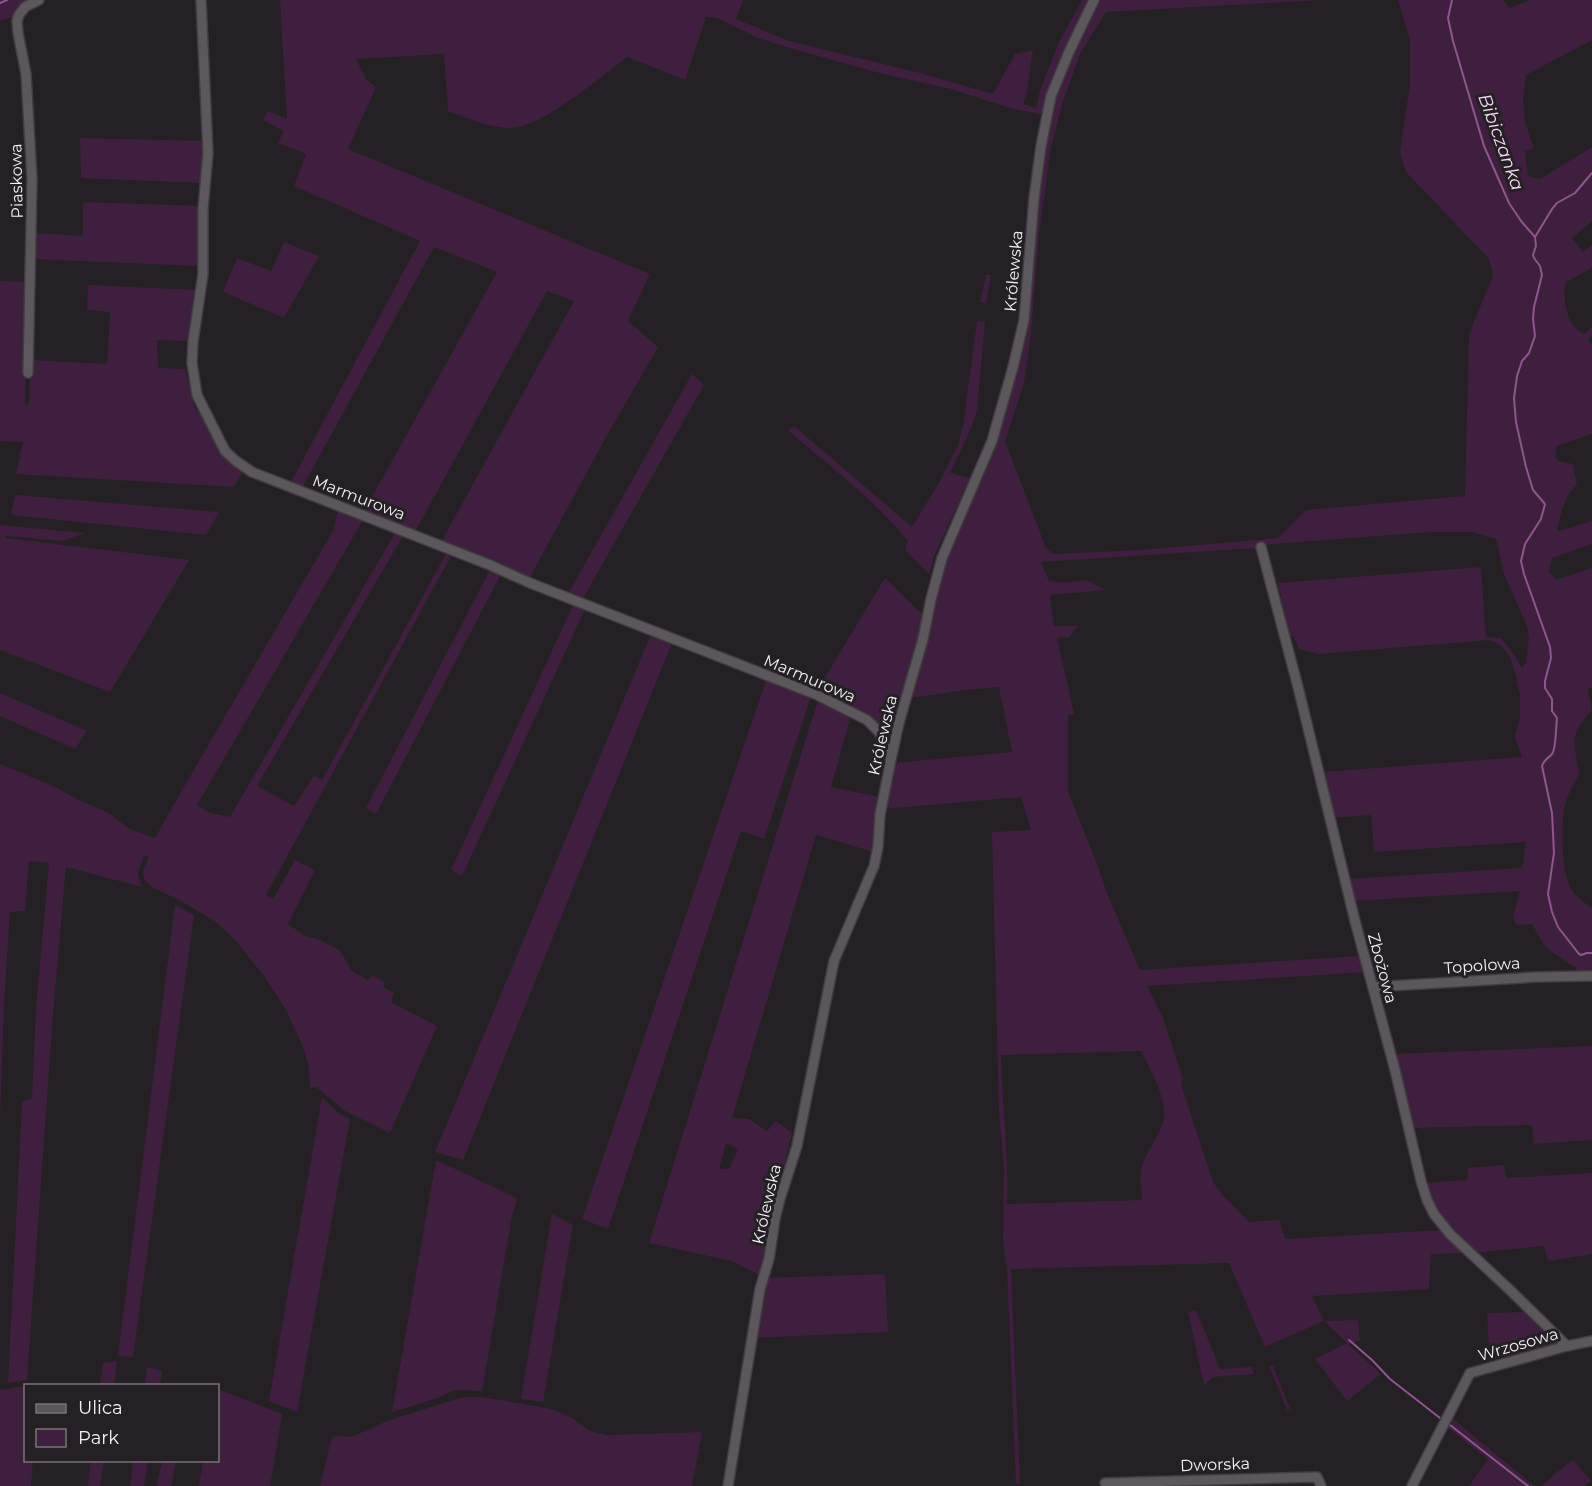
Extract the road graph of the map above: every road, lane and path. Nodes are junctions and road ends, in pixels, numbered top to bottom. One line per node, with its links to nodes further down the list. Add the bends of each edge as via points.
1 (39, 0): 4 (street, Piaskowa, via 26,7 17,21 26,74 32,180)
2 (201, 0): 6 (street, Marmurowa, via 208,153 203,274 192,363 197,395 225,451 252,472 815,694 867,720 879,732)
3 (1095, 0): 6 (street, Królewska, via 1051,96 1034,198 1024,320 1013,367 992,441 942,558)
4 (28, 373)
5 (1261, 547): 8 (street, Zbożowa)
6 (891, 759): 12 (street, Królewska, via 874,866 834,961 797,1146 775,1218)
7 (1592, 976): 8 (street, Topolowa)
8 (1373, 987): 10 (street, Zbożowa, via 1421,1180 1434,1214)
9 (1592, 1341): 10 (street, Wrzosowa)
10 (1567, 1346): 14 (street, Wrzosowa, via 1470,1374)
11 (1105, 1483): 13 (street, Dworska, via 1317,1477)
12 (728, 1486)
13 (1321, 1486)
14 (1412, 1486)

